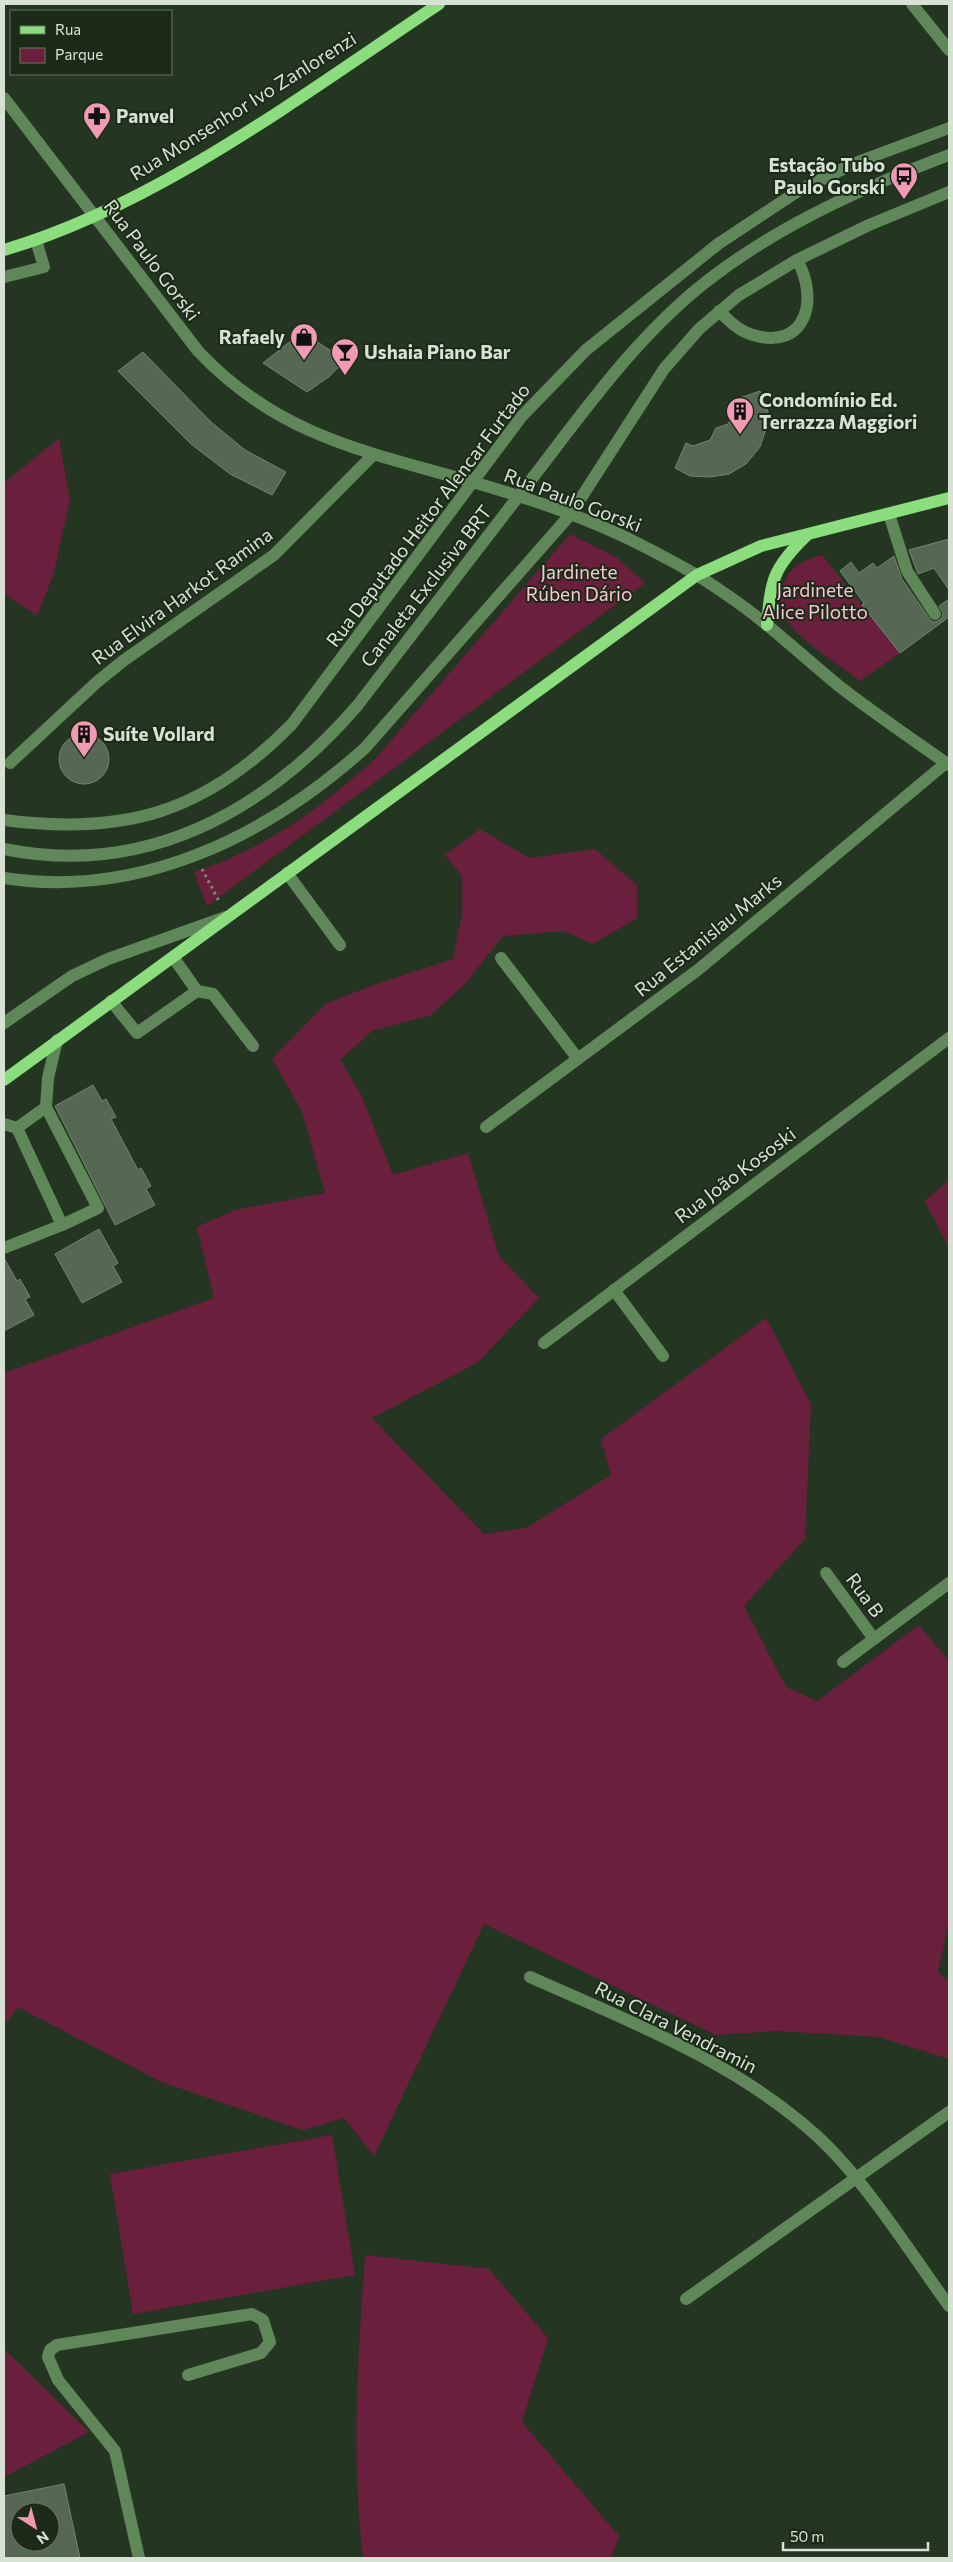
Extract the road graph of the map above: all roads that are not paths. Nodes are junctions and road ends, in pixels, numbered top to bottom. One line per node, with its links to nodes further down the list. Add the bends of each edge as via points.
1 (439, 4): 8 (main road, Rua Monsenhor Ivo Zanlorenzi, via 205,157)
2 (912, 4): 3 (street)
3 (949, 50)
4 (4, 98): 8 (street, Rua Paulo Gorski)
5 (949, 128): 15 (street, Rua Deputado Heitor Alencar Furtado, via 826,176 789,196 718,244 607,332 563,372 522,416)
6 (949, 155): 26 (street, Canaleta Exclusiva BRT, via 833,204 783,230 740,257 675,309 607,380 357,706 330,737 292,772 252,800 212,822 177,837 135,849 100,855 61,856)
7 (949, 192): 11 (street, via 862,228)
8 (94, 216): 9 (main road, Rua Monsenhor Ivo Zanlorenzi); 14 (street, Rua Paulo Gorski, via 218,372 288,422)
9 (36, 240): 10 (main road, Rua Monsenhor Ivo Zanlorenzi); 12 (street, via 44,267)
10 (4, 250)
11 (797, 260): 13 (street, via 766,277); 13 (street, via 808,284 809,301 805,315 792,331 770,338 752,335 736,327)
12 (4, 277)
13 (719, 311): 17 (street, via 664,369)
14 (373, 455): 15 (street, Rua Paulo Gorski); 23 (street, Rua Elvira Harkot Ramina, via 274,555 123,661)
15 (475, 483): 17 (street, Rua Paulo Gorski); 25 (street, Rua Deputado Heitor Alencar Furtado, via 314,698 266,752 230,779 195,799 151,815 110,824 69,826)
16 (949, 498): 18 (main road)
17 (565, 513): 20 (street, Rua Paulo Gorski, via 643,546); 28 (street, via 365,748 300,801 228,841 163,868 80,883)
18 (889, 514): 19 (main road); 21 (street, via 907,571)
19 (809, 534): 20 (main road, via 762,546); 22 (main road, via 775,572)
20 (697, 575): 22 (street, Rua Paulo Gorski); 27 (main road)
21 (935, 614)
22 (766, 625): 24 (street, Rua Paulo Gorski, via 856,699)
23 (10, 763)
24 (947, 764): 39 (street, Rua Estanislau Marks, via 699,969)
25 (4, 820)
26 (4, 849)
27 (287, 873): 29 (main road); 30 (street)
28 (4, 878)
29 (227, 916): 31 (main road); 35 (street, via 108,959 72,976)
30 (340, 945)
31 (173, 957): 33 (street); 34 (main road)
32 (501, 958): 39 (street)
33 (198, 991): 34 (street, via 136,1032); 38 (street, via 213,994)
34 (111, 1001): 37 (main road)
35 (4, 1023)
36 (949, 1038): 47 (street, Rua João Kososki)
37 (57, 1040): 40 (main road); 41 (street, via 48,1078)
38 (253, 1046)
39 (578, 1059): 43 (street, Rua Estanislau Marks)
40 (4, 1080)
41 (46, 1107): 44 (street); 45 (street, via 98,1208)
42 (4, 1124): 44 (street)
43 (486, 1127)
44 (17, 1128): 45 (street)
45 (62, 1225): 46 (street)
46 (4, 1248)
47 (614, 1290): 48 (street, Rua João Kososki); 49 (street)
48 (544, 1343)
49 (663, 1356)
50 (826, 1573): 52 (street, Rua B)
51 (949, 1583): 52 (street)
52 (874, 1639): 53 (street)
53 (843, 1662)
54 (530, 1977): 56 (street, Rua Clara Vendramin, via 682,2048 757,2089 818,2137)
55 (949, 2112): 56 (street)
56 (856, 2179): 57 (street); 58 (street, Rua Clara Vendramin)
57 (686, 2299)
58 (949, 2306)
59 (188, 2375): 60 (street, via 261,2353 270,2342 263,2320 252,2314 57,2345 50,2350 48,2358 58,2380 115,2451)
60 (139, 2558)

